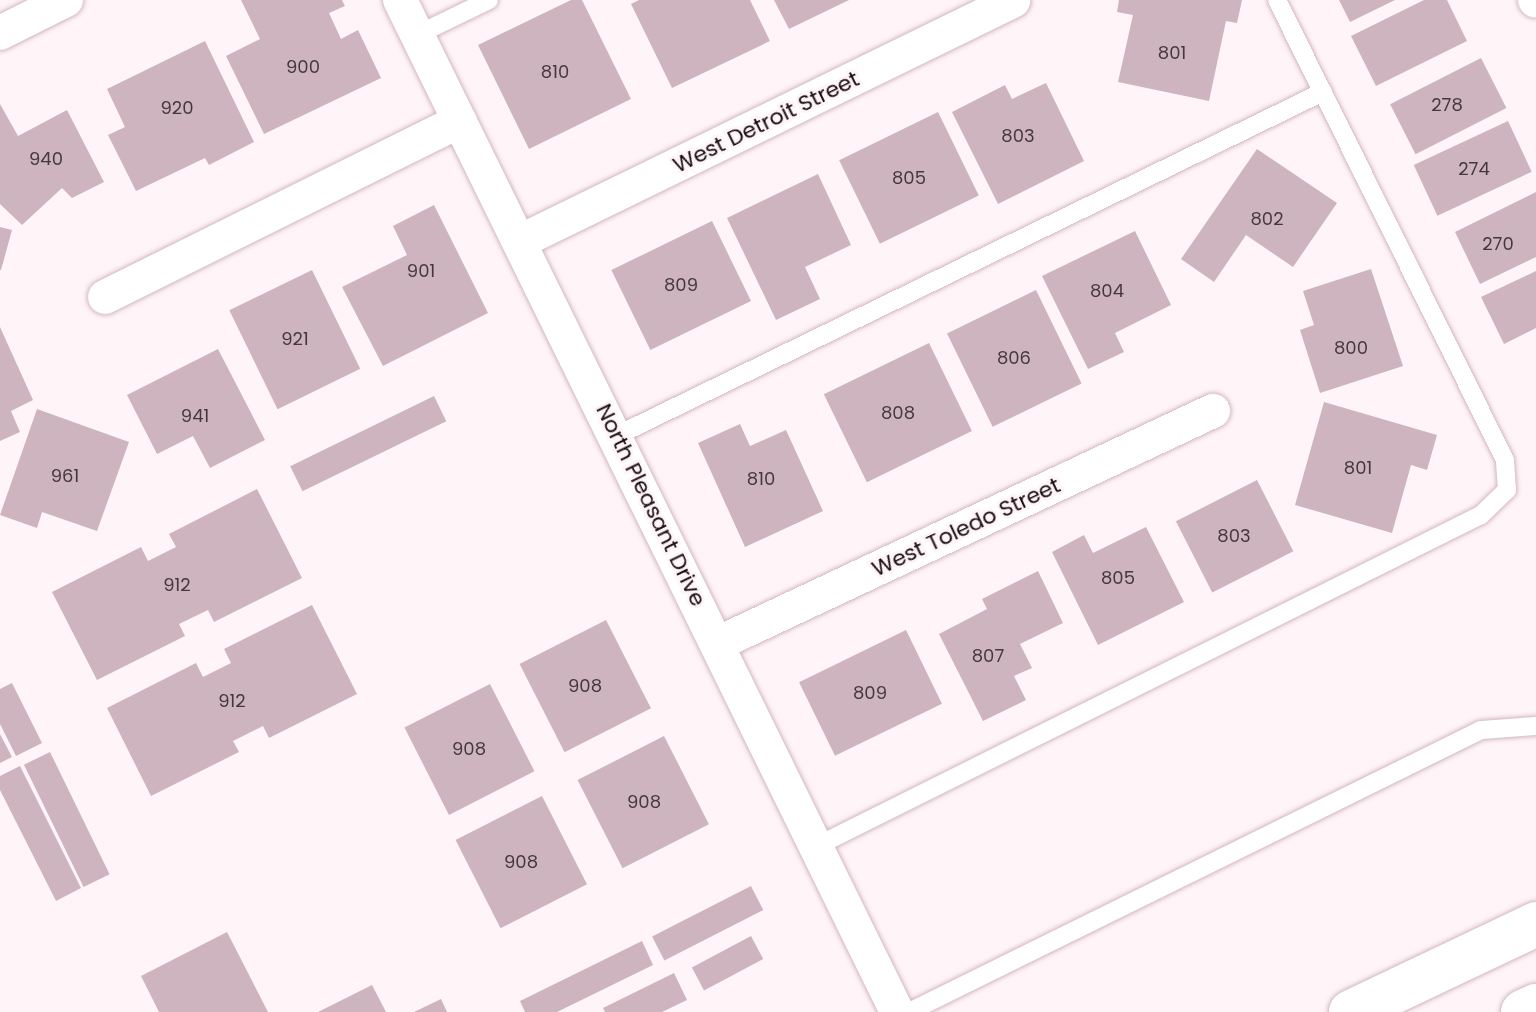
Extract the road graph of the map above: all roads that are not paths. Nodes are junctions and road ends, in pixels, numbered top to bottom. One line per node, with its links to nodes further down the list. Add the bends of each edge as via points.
1 (66, 0): 6 (street)
2 (400, 0): 7 (street, North Pleasant Drive)
3 (489, 0): 7 (lane)
4 (1277, 0): 8 (lane)
5 (1013, 1): 10 (street, West Detroit Street)
6 (0, 33)
7 (417, 35): 9 (street, North Pleasant Drive)
8 (1323, 92): 13 (lane); 16 (lane, via 1505,460 1507,490 1481,515)
9 (460, 121): 10 (street, North Pleasant Drive); 11 (street)
10 (519, 242): 13 (street, North Pleasant Drive)
11 (105, 297)
12 (1213, 411): 14 (street, West Toledo Street)
13 (616, 436): 14 (street, North Pleasant Drive)
14 (719, 643): 16 (street, North Pleasant Drive)
15 (1536, 726): 20 (lane, via 1481,730)
16 (817, 846): 19 (street, North Pleasant Drive)
17 (1536, 924): 21 (main road)
18 (1536, 1006): 22 (main road)
19 (897, 1012)
20 (909, 1012)
21 (1351, 1012)
22 (1523, 1012)

